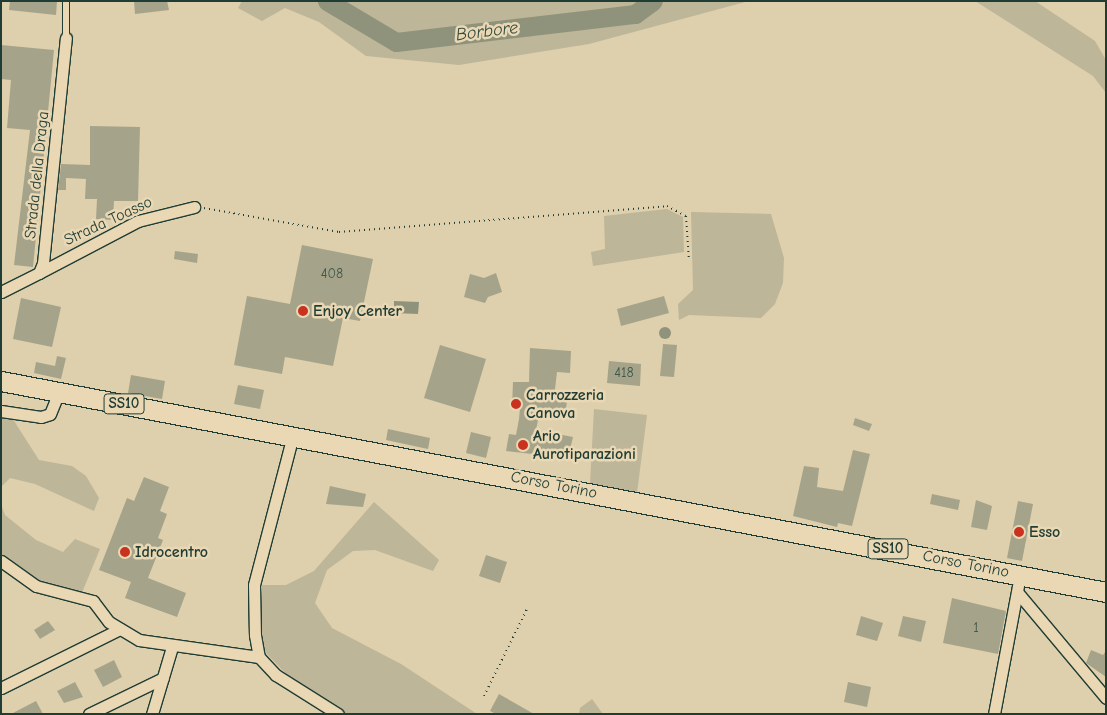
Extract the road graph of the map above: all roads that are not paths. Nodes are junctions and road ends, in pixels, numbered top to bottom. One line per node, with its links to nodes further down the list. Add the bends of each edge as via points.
1 (66, 1): 2 (lane)
2 (66, 38): 4 (street, Strada della Draga)
3 (194, 207): 4 (street, Strada Toasso, via 138,221)
4 (39, 273): 5 (street)
5 (1, 292)
6 (1, 381): 7 (main road, Corso Torino / SS10)
7 (59, 392): 8 (street, via 50,414 41,417); 9 (main road, Corso Torino / SS10)
8 (1, 411)
9 (293, 435): 11 (main road, Corso Torino / SS10); 15 (street, via 254,586 252,613)
10 (1, 561): 13 (street, via 36,586 93,601)
11 (1019, 584): 12 (main road, Corso Torino / SS10); 18 (street); 22 (street)
12 (1106, 592)
13 (120, 629): 14 (street, via 156,646); 17 (street)
14 (172, 647): 15 (street); 16 (street)
15 (259, 657): 21 (street, via 276,675)
16 (163, 678): 19 (street); 20 (street)
17 (1, 688)
18 (1106, 698)
19 (89, 714)
20 (152, 714)
21 (338, 714)
22 (994, 714)

